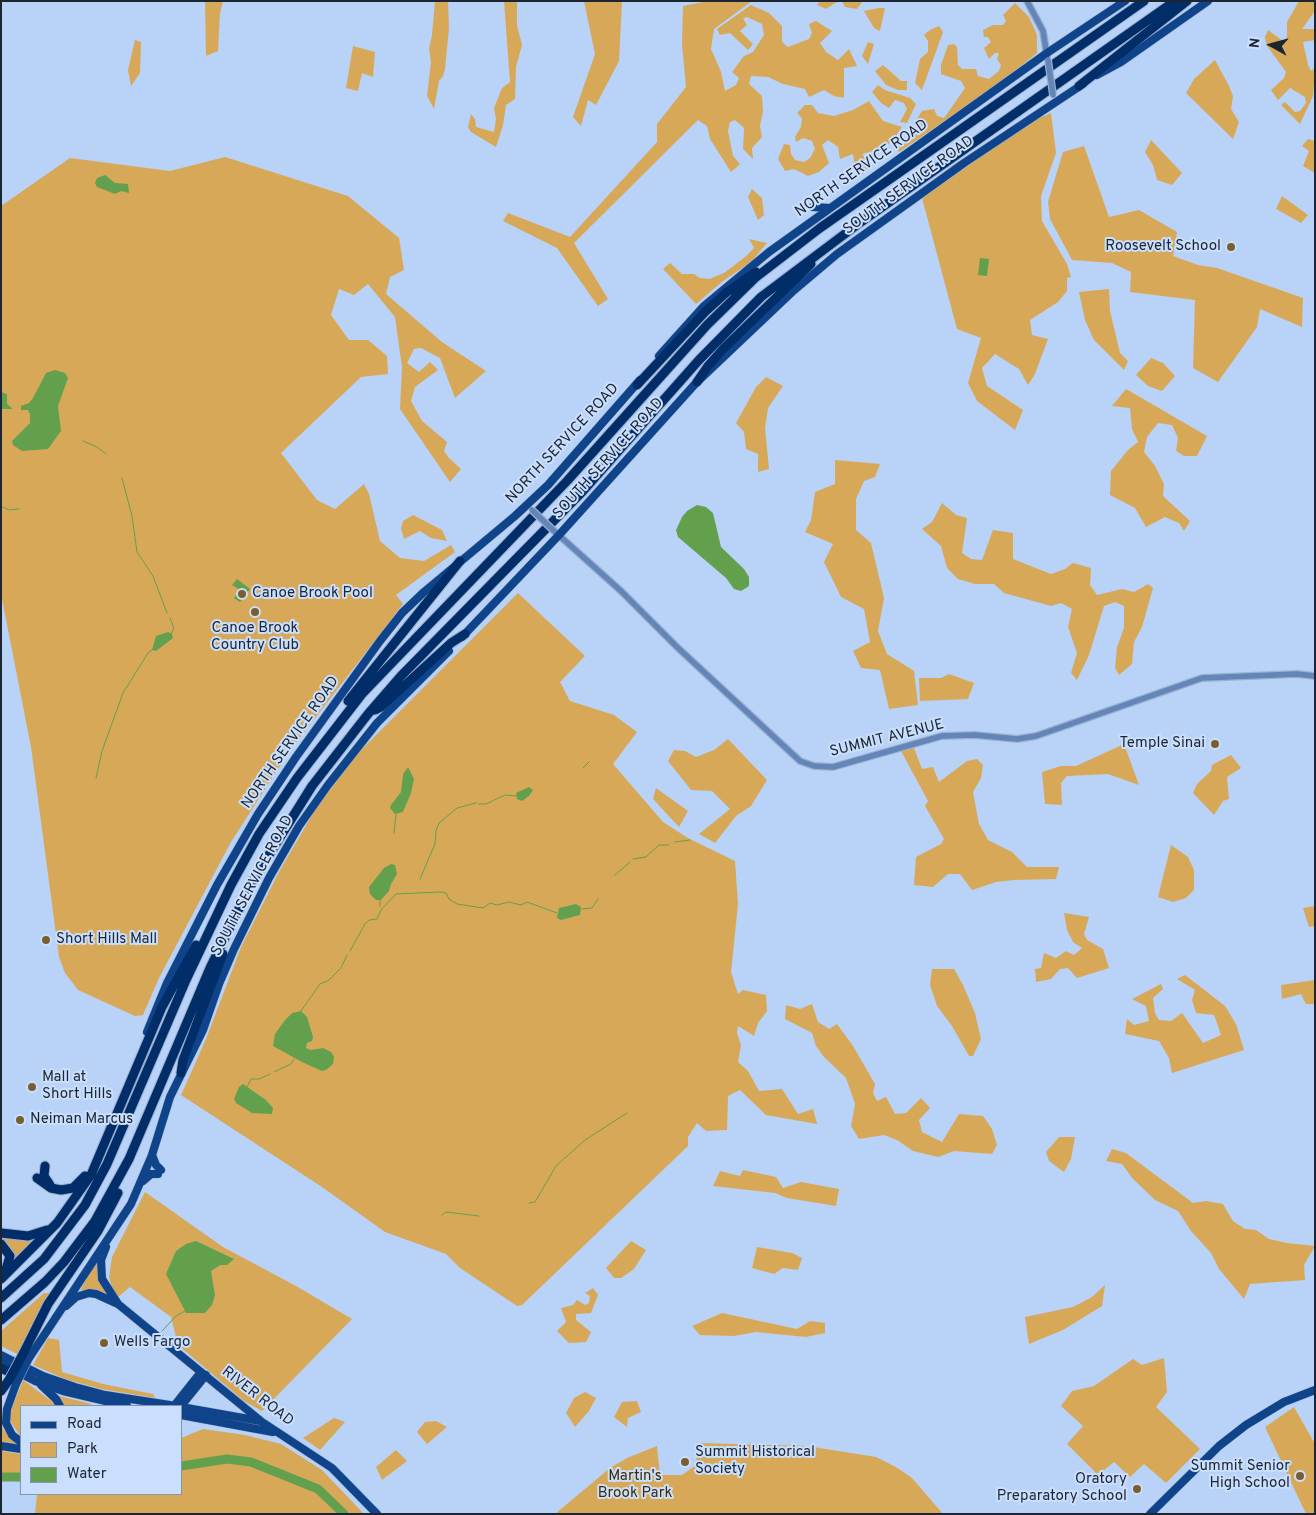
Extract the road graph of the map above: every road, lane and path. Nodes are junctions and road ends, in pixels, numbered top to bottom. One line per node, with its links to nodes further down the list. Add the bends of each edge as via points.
1 (1027, 1): 7 (street, via 1043,31)
2 (1125, 1): 7 (main road, NORTH SERVICE ROAD)
3 (1144, 1): 13 (highway)
4 (1175, 1): 12 (highway)
5 (1187, 1): 8 (highway)
6 (1208, 1): 8 (main road, SOUTH SERVICE ROAD, via 1120,62)
7 (1048, 57): 9 (street, bridge); 11 (main road, NORTH SERVICE ROAD)
8 (1079, 86): 9 (main road, SOUTH SERVICE ROAD)
9 (1053, 99): 14 (main road, SOUTH SERVICE ROAD, via 811,275)
10 (812, 207): 11 (main road)
11 (829, 208): 15 (main road, NORTH SERVICE ROAD, via 704,306)
12 (858, 224): 14 (highway, via 800,273 724,348); 21 (highway, via 782,280 740,317 582,492 428,647)
13 (780, 258): 15 (highway, via 727,292 704,312); 22 (highway, via 707,325 567,481 388,664)
14 (698, 382): 17 (main road, SOUTH SERVICE ROAD)
15 (636, 385): 16 (main road, NORTH SERVICE ROAD)
16 (529, 508): 17 (street, SUMMIT AVENUE, bridge); 18 (main road, NORTH SERVICE ROAD)
17 (556, 533): 19 (main road, SOUTH SERVICE ROAD); 20 (street, SUMMIT AVENUE, via 800,761 814,766 833,766 942,736 1016,739 1036,736 1202,678)
18 (460, 561): 22 (highway, via 360,684); 26 (main road, NORTH SERVICE ROAD, via 402,613 296,756 258,814 166,983)
19 (465, 634): 21 (highway, via 381,707); 25 (main road, SOUTH SERVICE ROAD, via 377,723 299,826 234,949 203,1030)
20 (1315, 676)
21 (368, 714): 23 (highway, via 292,817 252,882)
22 (297, 778): 24 (highway, via 259,834)
23 (235, 918): 25 (highway); 27 (highway)
24 (214, 920): 26 (highway, via 176,979); 34 (highway, via 112,1155)
25 (181, 1073): 29 (main road, SOUTH SERVICE ROAD)
26 (131, 1078): 28 (highway)
27 (148, 1113): 44 (highway, via 116,1186 80,1242 45,1282); 47 (highway, via 127,1176 112,1207 48,1304)
28 (98, 1154): 33 (highway, via 78,1184); 36 (highway, via 91,1175)
29 (152, 1155): 32 (main road, SOUTH SERVICE ROAD); 32 (main road, via 160,1172 147,1176)
30 (44, 1166): 33 (highway, via 47,1181)
31 (37, 1178): 33 (highway, via 45,1186)
32 (142, 1182): 35 (main road, SOUTH SERVICE ROAD)
33 (59, 1190)
34 (85, 1205): 40 (highway); 41 (highway, via 48,1254)
35 (125, 1214): 42 (main road, RIVER ROAD, via 101,1264 103,1284); 43 (main road)
36 (57, 1222): 37 (highway, via 32,1236); 39 (highway)
37 (1, 1233)
38 (1, 1244): 39 (highway, via 10,1256)
39 (1, 1278)
40 (1, 1285)
41 (1, 1298)
42 (118, 1304): 43 (main road, RIVER ROAD, via 89,1293 76,1297); 46 (main road, RIVER ROAD)
43 (61, 1311): 47 (main road)
44 (1, 1320)
45 (1, 1355): 59 (main road, via 43,1376 75,1387)
46 (181, 1355): 51 (main road, RIVER ROAD); 54 (main road, via 190,1367)
47 (26, 1356): 53 (highway, bridge)
48 (1, 1363): 50 (main road)
49 (1, 1368): 50 (highway)
50 (13, 1369): 52 (main road)
51 (204, 1374): 54 (main road); 61 (main road); 65 (main road, RIVER ROAD)
52 (35, 1381): 57 (main road); 58 (main road)
53 (12, 1382): 56 (highway); 62 (main road); 67 (main road, via 6,1423 12,1435)
54 (191, 1384): 60 (main road)
55 (1315, 1390): 71 (main road, via 1246,1425 1219,1446)
56 (1, 1391)
57 (59, 1405)
58 (117, 1405)
59 (169, 1405)
60 (176, 1405)
61 (182, 1406)
62 (1, 1407)
63 (182, 1407): 65 (main road)
64 (182, 1415): 66 (main road)
65 (262, 1422): 66 (main road, RIVER ROAD)
66 (277, 1433): 70 (main road, RIVER ROAD, via 332,1468)
67 (20, 1441)
68 (1, 1446): 69 (main road)
69 (20, 1449)
70 (377, 1514)
71 (1150, 1514)

